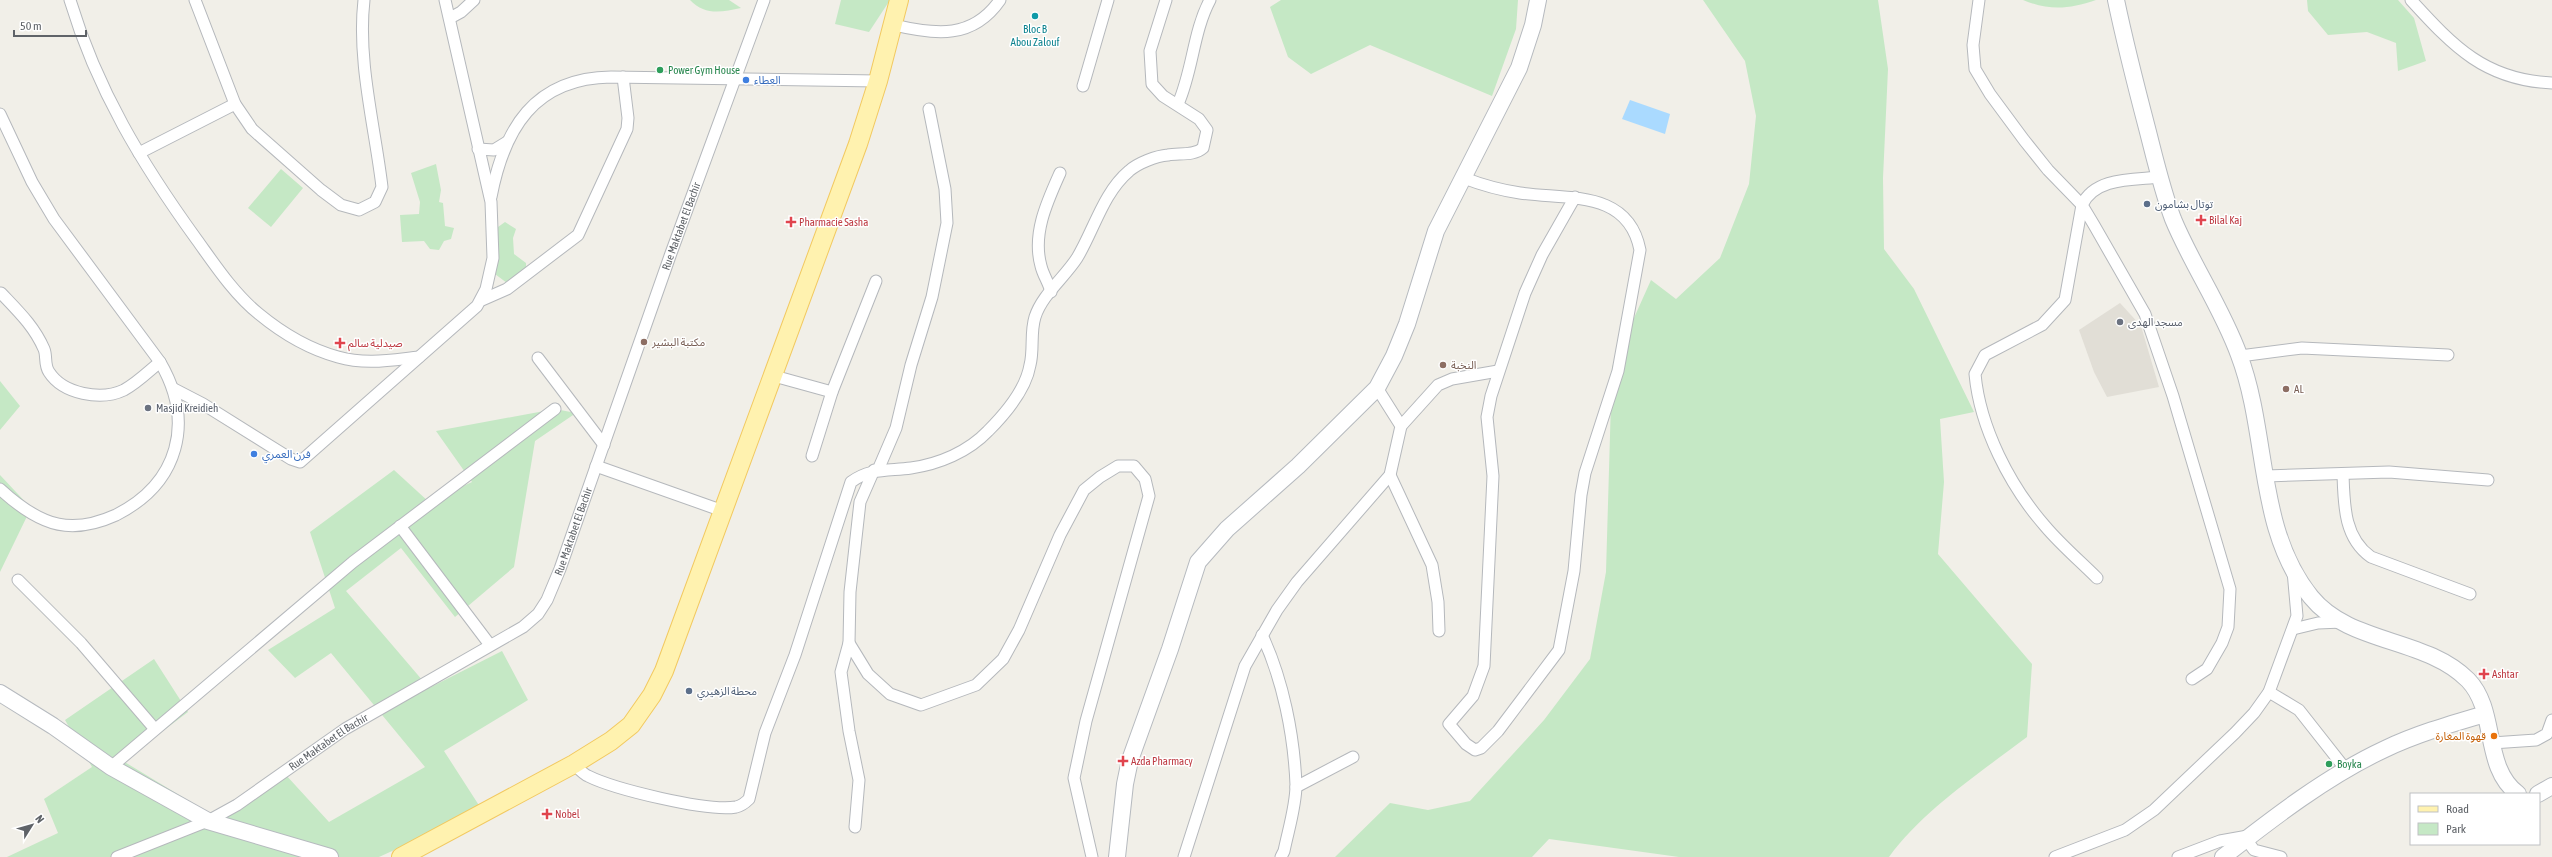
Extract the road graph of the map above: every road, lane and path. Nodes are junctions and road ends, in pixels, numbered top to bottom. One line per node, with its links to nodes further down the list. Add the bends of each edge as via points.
1 (70, 0): 29 (street, via 96,74 114,112)
2 (195, 0): 23 (street)
3 (364, 0): 23 (street, via 363,28 368,96 382,187 375,202 359,210 341,205 252,129)
4 (445, 0): 16 (street)
5 (474, 0): 16 (street, via 462,12)
6 (764, 0): 19 (street, Rue Maktabet El Bachir)
7 (899, 0): 17 (main road)
8 (1000, 0): 17 (street, via 985,18 968,27 934,33)
9 (1108, 0): 22 (street)
10 (1166, 0): 24 (street, via 1150,51 1152,84 1157,91)
11 (1210, 0): 24 (street, via 1195,39 1188,74)
12 (1538, 0): 32 (street, via 1519,68)
13 (1979, 0): 35 (street, via 1973,45 1975,69 2024,140 2048,170)
14 (2116, 0): 31 (street)
15 (2411, 0): 21 (street, via 2438,30 2471,59 2504,75 2528,82)
16 (450, 18): 28 (street)
17 (894, 25): 20 (main road)
18 (623, 77): 19 (street); 27 (street, via 593,78 556,90 529,109); 39 (street, via 627,130 578,235 507,289)
19 (734, 79): 20 (street); 52 (street, Rue Maktabet El Bachir)
20 (878, 81): 46 (main road)
21 (2552, 83)
22 (1083, 86)
23 (235, 104): 29 (street)
24 (1178, 104): 37 (street, via 1206,126 1203,148 1195,152 1167,155 1130,170 1114,188 1077,258)
25 (930, 109): 55 (street, via 945,189 947,224 932,297 896,428)
26 (0, 114): 44 (street, via 32,182 54,219)
27 (507, 142): 28 (street, via 494,150); 34 (street, via 498,164)
28 (478, 149): 34 (street)
29 (139, 153): 42 (street, via 223,274 243,299 274,325 296,340 338,357 371,362)
30 (1060, 173): 37 (street, via 1039,227 1041,266)
31 (2160, 177): 35 (street, via 2105,185 2090,193); 41 (street, via 2174,220)
32 (1464, 178): 33 (street, via 1492,188 1521,193); 47 (street, via 1436,231 1402,337)
33 (1575, 197): 45 (street, via 1539,261); 45 (street, via 1614,208 1628,219 1637,235 1640,250 1638,263 1618,371 1582,488 1574,571 1559,650 1498,731 1481,748 1475,750 1466,744 1450,724 1473,696 1484,666 1493,476 1487,417)
34 (491, 202): 39 (street, via 493,258)
35 (2082, 205): 64 (street, via 2066,300 2042,325 1985,355 1975,374 1988,428 2017,489 2046,527); 73 (street, via 2145,314 2173,396 2230,590 2228,627 2222,643 2207,669)
36 (876, 281): 49 (street)
37 (1051, 292): 55 (street, via 1035,316 1030,366 1017,396 988,431 944,460 911,468)
38 (1, 293): 44 (street, via 30,323 45,351 46,366 50,374 75,392 87,394 122,391)
39 (482, 300): 42 (street)
40 (2448, 355): 41 (street, via 2302,348)
41 (2240, 356): 58 (street, via 2259,434)
42 (419, 357): 48 (street, via 300,462 290,459 203,404)
43 (538, 358): 52 (street)
44 (160, 362): 48 (street)
45 (1498, 371): 51 (street, via 1452,379 1438,385)
46 (774, 376): 49 (street); 61 (main road)
47 (1377, 388): 51 (street); 95 (street, via 1298,466 1227,529 1198,562 1130,760)
48 (174, 390): 60 (street, via 180,426 172,457 165,474 155,486 129,508 93,524 66,525 45,521 14,502)
49 (832, 392): 53 (street)
50 (555, 409): 62 (street)
51 (1401, 426): 56 (street)
52 (604, 445): 54 (street, Rue Maktabet El Bachir)
53 (812, 456)
54 (596, 466): 61 (street); 72 (street, Rue Maktabet El Bachir, via 547,600 538,614 523,627)
55 (876, 470): 71 (street, via 860,502 850,592); 81 (street, via 860,475 851,482 835,537 765,734 752,794 745,803 725,807 667,799 608,784 587,776)
56 (1390, 474): 69 (street, via 1432,565 1438,602); 70 (street, via 1297,582)
57 (2343, 474): 58 (street); 59 (street, via 2389,472); 66 (street, via 2350,531 2360,550 2371,557)
58 (2266, 476): 63 (street, via 2277,535)
59 (2488, 480)
60 (0, 489)
61 (723, 511): 81 (main road, via 664,671 652,695 631,725)
62 (400, 526): 72 (street); 78 (street, via 353,562)
63 (2293, 571): 67 (street, via 2312,599); 68 (street, via 2297,616)
64 (2097, 578)
65 (18, 580): 78 (street, via 81,643)
66 (2470, 594)
67 (2343, 622): 68 (street, via 2318,623); 76 (street, via 2412,648 2459,672 2470,682)
68 (2293, 629): 74 (street)
69 (1439, 631)
70 (1262, 635): 84 (street, via 1274,660 1286,708); 96 (street, via 1245,666)
71 (849, 643): 89 (street, via 841,672 859,780); 94 (street, via 868,674 890,694 920,705 976,685 1003,659 1019,630 1060,535 1084,490 1118,466 1134,466 1145,479 1149,496 1086,721 1074,778)
72 (490, 645): 88 (street, Rue Maktabet El Bachir, via 345,729 237,805)
73 (2192, 679)
74 (2269, 692): 83 (street, via 2299,710); 98 (street, via 2235,733 2154,810 2125,830)
75 (0, 694): 82 (street, via 53,726)
76 (2485, 714): 79 (street); 83 (street, via 2449,724 2392,746)
77 (2552, 720): 79 (street, via 2547,734 2536,740)
78 (154, 728): 82 (street)
79 (2492, 743): 86 (street, via 2502,776 2507,785)
80 (1353, 757): 84 (street)
81 (574, 764): 93 (main road)
82 (111, 767): 88 (street)
83 (2346, 771): 90 (street)
84 (1296, 786): 97 (street)
85 (2552, 786): 87 (street)
86 (2517, 793)
87 (2540, 793)
88 (208, 821): 91 (street, Rue Maktabet El Bachir); 92 (street)
89 (855, 827)
90 (2249, 837): 99 (street, via 2220,841); 100 (street); 101 (street, via 2254,850)
91 (117, 857)
92 (330, 857)
93 (401, 857)
94 (1092, 857)
95 (1117, 857)
96 (1184, 857)
97 (1281, 857)
98 (2054, 857)
99 (2178, 857)
100 (2223, 857)
101 (2281, 857)

